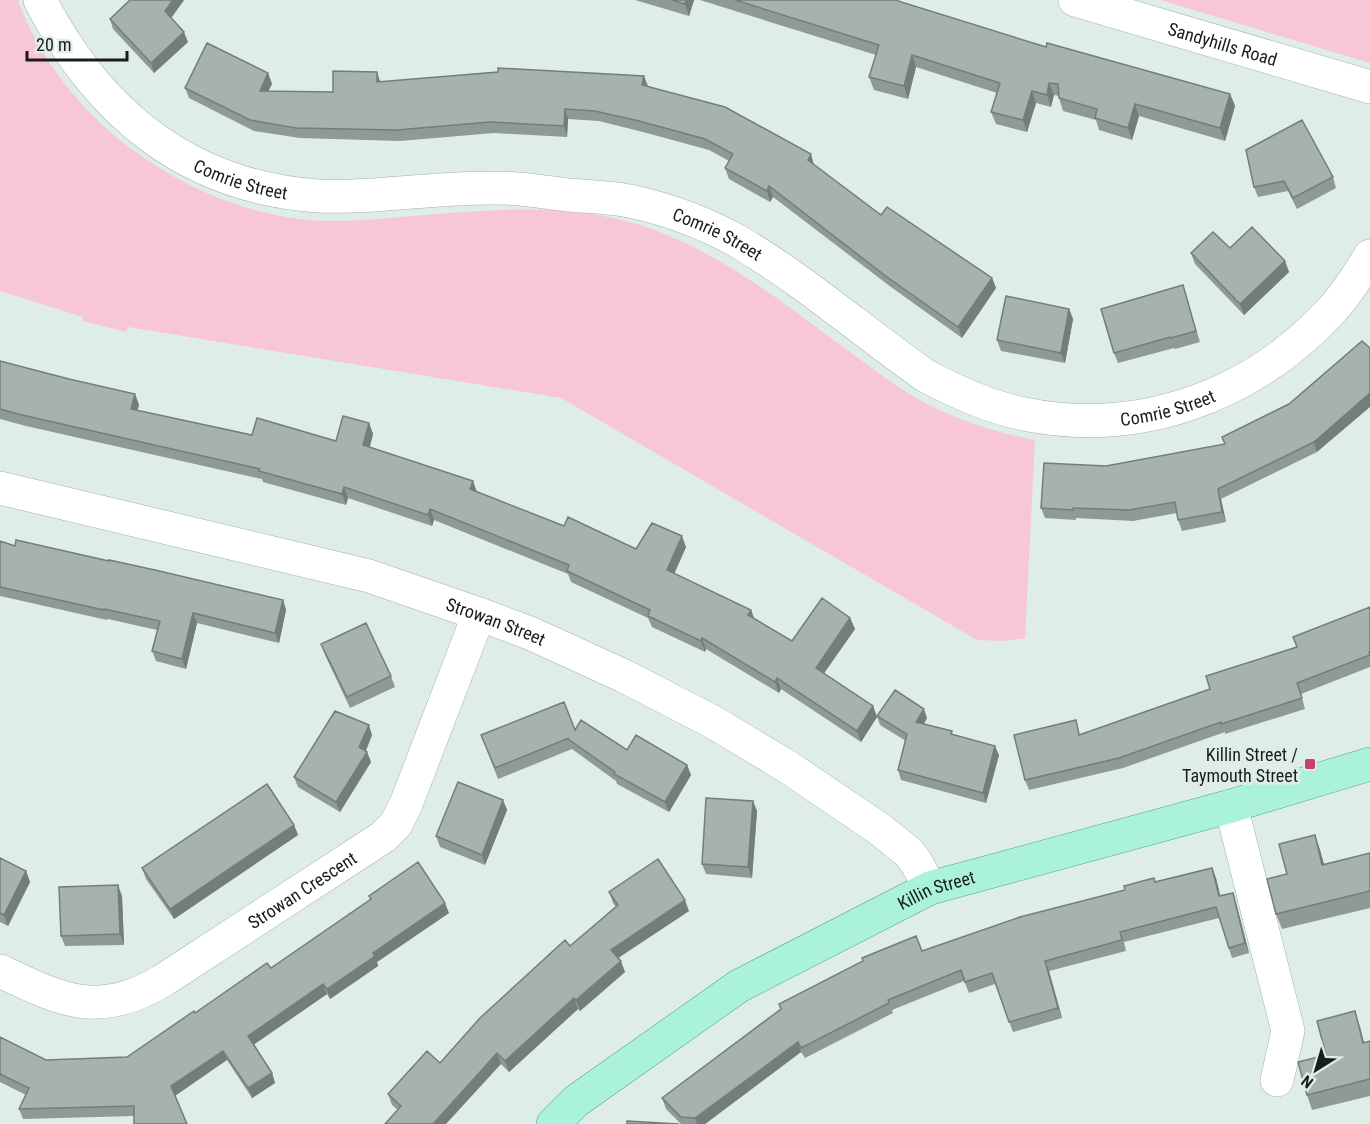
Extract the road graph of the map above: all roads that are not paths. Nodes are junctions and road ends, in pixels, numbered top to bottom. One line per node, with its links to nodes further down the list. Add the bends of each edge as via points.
1 (40, 0): 4 (street, Comrie Street, via 82,69 118,109 162,145 222,177 269,190 319,196 494,188 631,201 658,208 712,228 752,251 926,376 974,399 1023,413 1073,420 1131,418 1215,395 1247,379 1302,338 1344,296)
2 (1075, 0): 3 (street, Sandyhills Road)
3 (1370, 87)
4 (1370, 256)
5 (0, 488): 6 (street, Strowan Street, via 369,576)
6 (479, 614): 9 (street, Strowan Street, via 624,676 788,767 909,853); 10 (street, Strowan Crescent, via 406,804 396,824 383,837 139,994 90,1003 42,992)
7 (1370, 764): 8 (main road, Killin Street)
8 (1231, 806): 9 (main road, Killin Street); 11 (street, via 1288,1031)
9 (930, 888): 12 (main road, Killin Street, via 739,986 576,1101)
10 (0, 971)
11 (1277, 1080)
12 (553, 1124)

